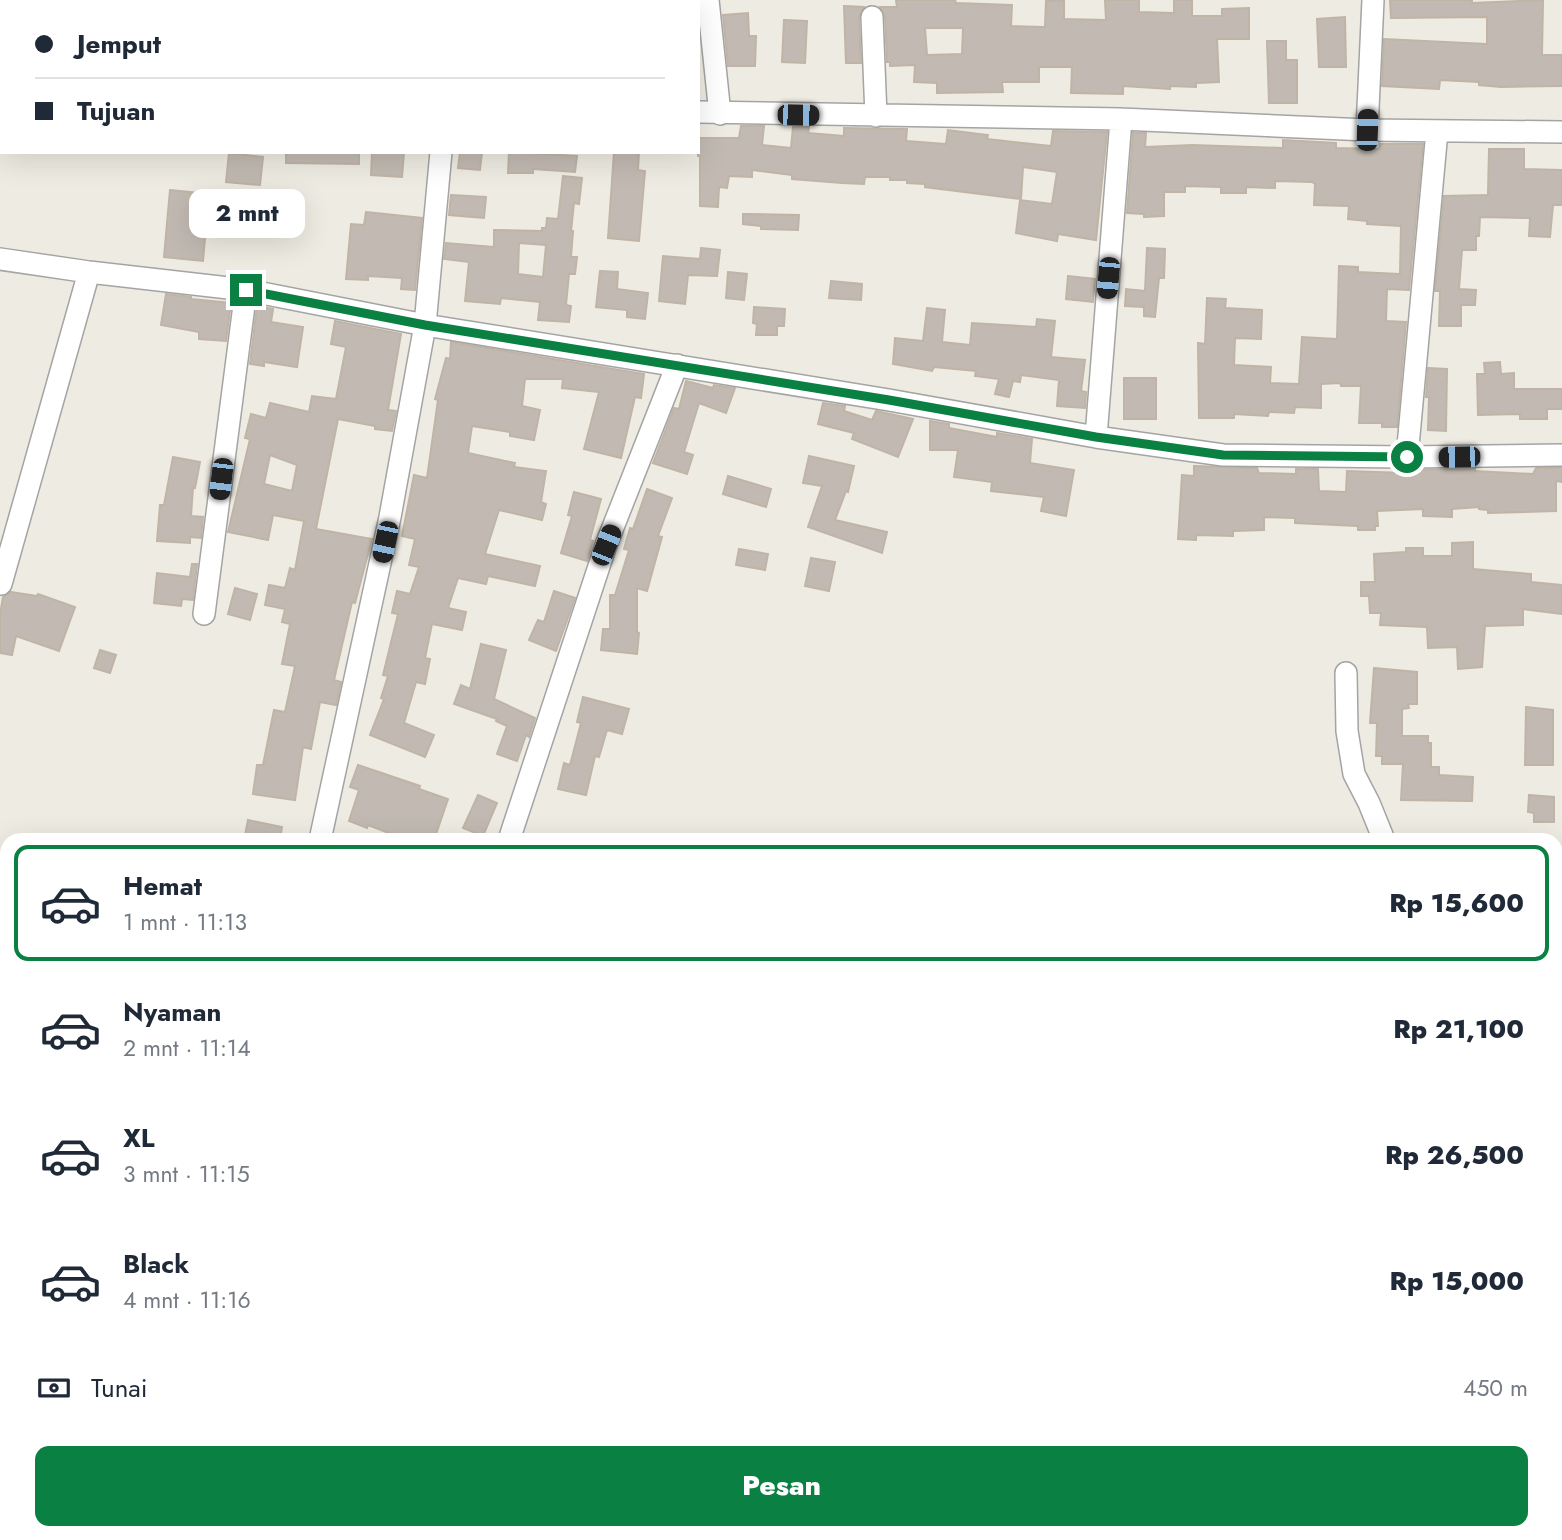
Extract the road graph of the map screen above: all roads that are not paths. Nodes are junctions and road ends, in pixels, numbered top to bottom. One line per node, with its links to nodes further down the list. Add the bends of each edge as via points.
1 (708, 0): 5 (street)
2 (1373, 0): 8 (street)
3 (872, 17): 6 (street)
4 (700, 113): 5 (street)
5 (720, 114): 6 (street)
6 (876, 116): 7 (street)
7 (1121, 119): 8 (street); 17 (street)
8 (1367, 130): 9 (street)
9 (1437, 131): 10 (street); 19 (street)
10 (1562, 132)
11 (440, 154): 15 (street)
12 (0, 259): 13 (street)
13 (89, 272): 14 (street); 20 (street)
14 (246, 290): 15 (street); 21 (street)
15 (425, 325): 16 (street); 23 (street, via 390,517)
16 (677, 365): 17 (street); 24 (street, via 606,545)
17 (1096, 437): 19 (street, via 1223,455)
18 (1562, 456): 19 (street)
19 (1407, 457)
20 (1, 584)
21 (204, 614)
22 (1346, 673): 25 (street, via 1347,731 1354,774)
23 (322, 833)
24 (511, 833)
25 (1381, 833)

